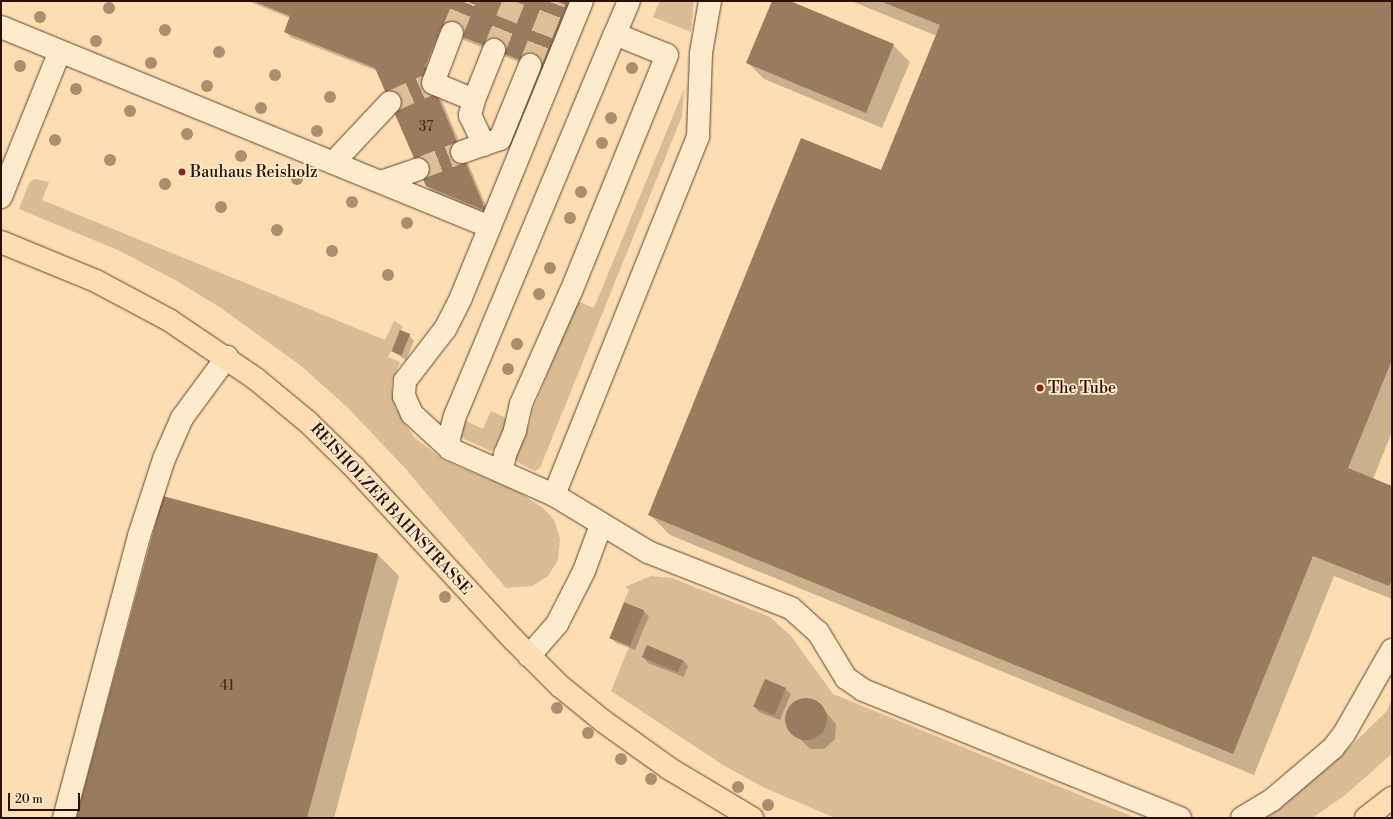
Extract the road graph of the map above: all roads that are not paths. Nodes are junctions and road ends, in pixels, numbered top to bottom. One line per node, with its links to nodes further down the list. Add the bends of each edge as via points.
1 (582, 1): 18 (lane)
2 (629, 1): 6 (lane)
3 (710, 1): 23 (lane, via 701,53 698,136)
4 (1, 27): 8 (lane)
5 (452, 33): 10 (lane, via 433,83)
6 (615, 34): 21 (lane, via 455,416 449,438); 22 (lane, via 667,55 571,291 521,404 515,431 504,454)
7 (494, 50): 10 (lane)
8 (60, 51): 14 (lane); 17 (lane)
9 (530, 65): 12 (lane, via 500,139)
10 (474, 100): 12 (lane, via 470,115)
11 (390, 102): 14 (lane)
12 (484, 145): 13 (lane)
13 (462, 152)
14 (333, 163): 16 (lane)
15 (418, 169): 16 (lane)
16 (381, 182): 18 (lane)
17 (1, 197)
18 (490, 227): 21 (lane, via 448,323 405,381 404,396 409,410)
19 (1, 242): 20 (main road, REISHOLZER BAHNSTRASSE, via 96,281 169,320)
20 (227, 357): 26 (main road, REISHOLZER BAHNSTRASSE, via 314,427); 28 (lane, via 182,418 158,474)
21 (450, 449): 22 (lane)
22 (502, 471): 23 (lane)
23 (554, 495): 24 (lane, via 579,508)
24 (601, 525): 26 (lane, via 584,571 557,624); 30 (lane, via 648,552 791,608 818,632 846,678 863,690)
25 (1392, 650): 31 (lane, via 1344,734 1333,748 1272,800)
26 (529, 656): 29 (main road, REISHOLZER BAHNSTRASSE, via 603,721 670,769)
27 (1392, 798): 32 (main road)
28 (64, 818)
29 (752, 818)
30 (1180, 818)
31 (1242, 818)
32 (1366, 818)

